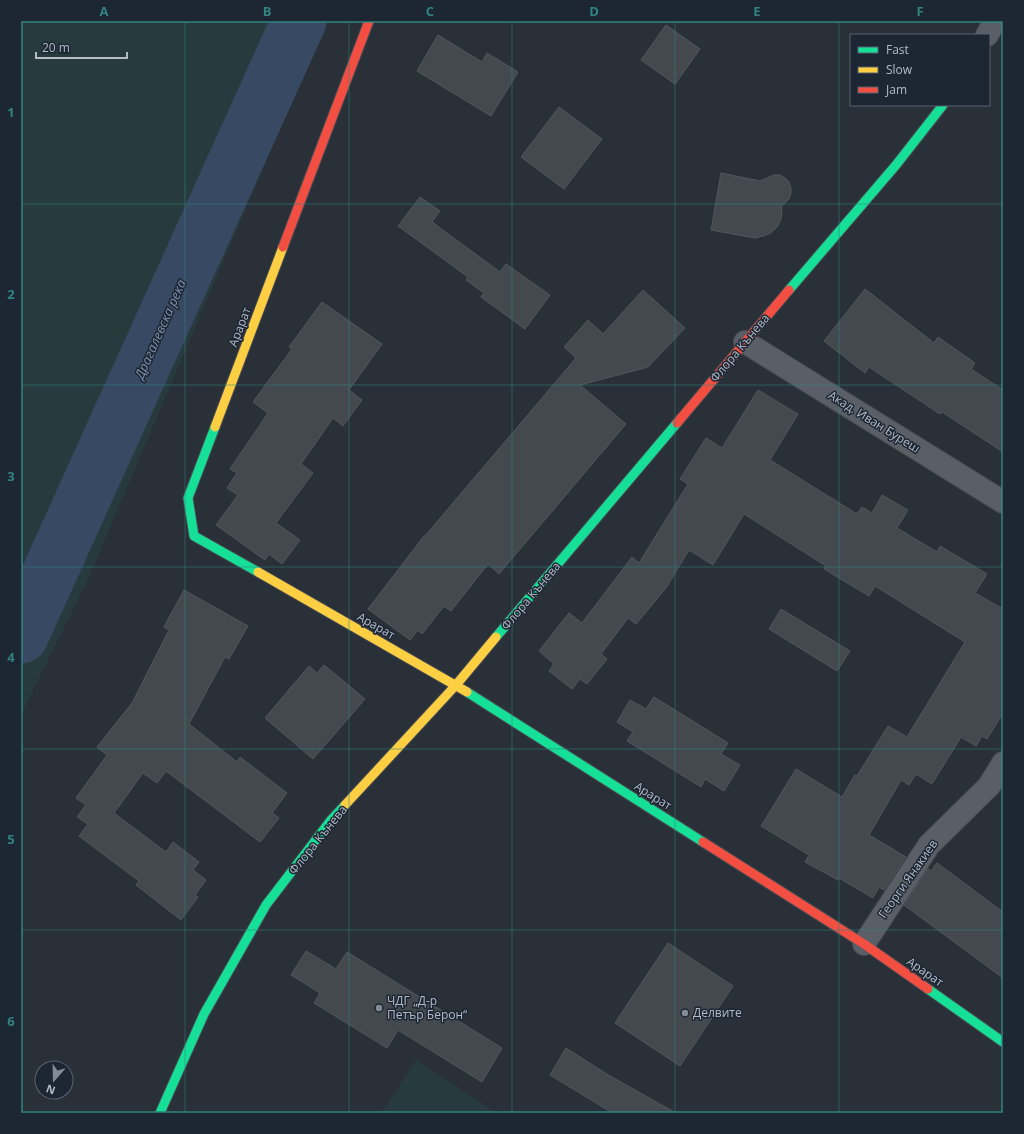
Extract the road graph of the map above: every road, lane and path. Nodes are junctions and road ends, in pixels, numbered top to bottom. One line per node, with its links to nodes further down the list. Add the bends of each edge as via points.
1 (369, 21): 7 (street, Арарат, via 188,498 194,536)
2 (995, 21): 3 (street)
3 (988, 34)
4 (942, 106): 5 (street, Флора Кънева, via 896,165)
5 (745, 342): 6 (street, Акад. Иван Буреш); 7 (street, Флора Кънева)
6 (1003, 502)
7 (456, 685): 9 (street, Арарат); 11 (street, Флора Кънева, via 331,820 266,905 204,1014)
8 (1003, 763): 9 (street, Георги Янакиев, via 989,786 929,845)
9 (864, 944): 10 (street, Арарат)
10 (1003, 1042)
11 (160, 1113)

